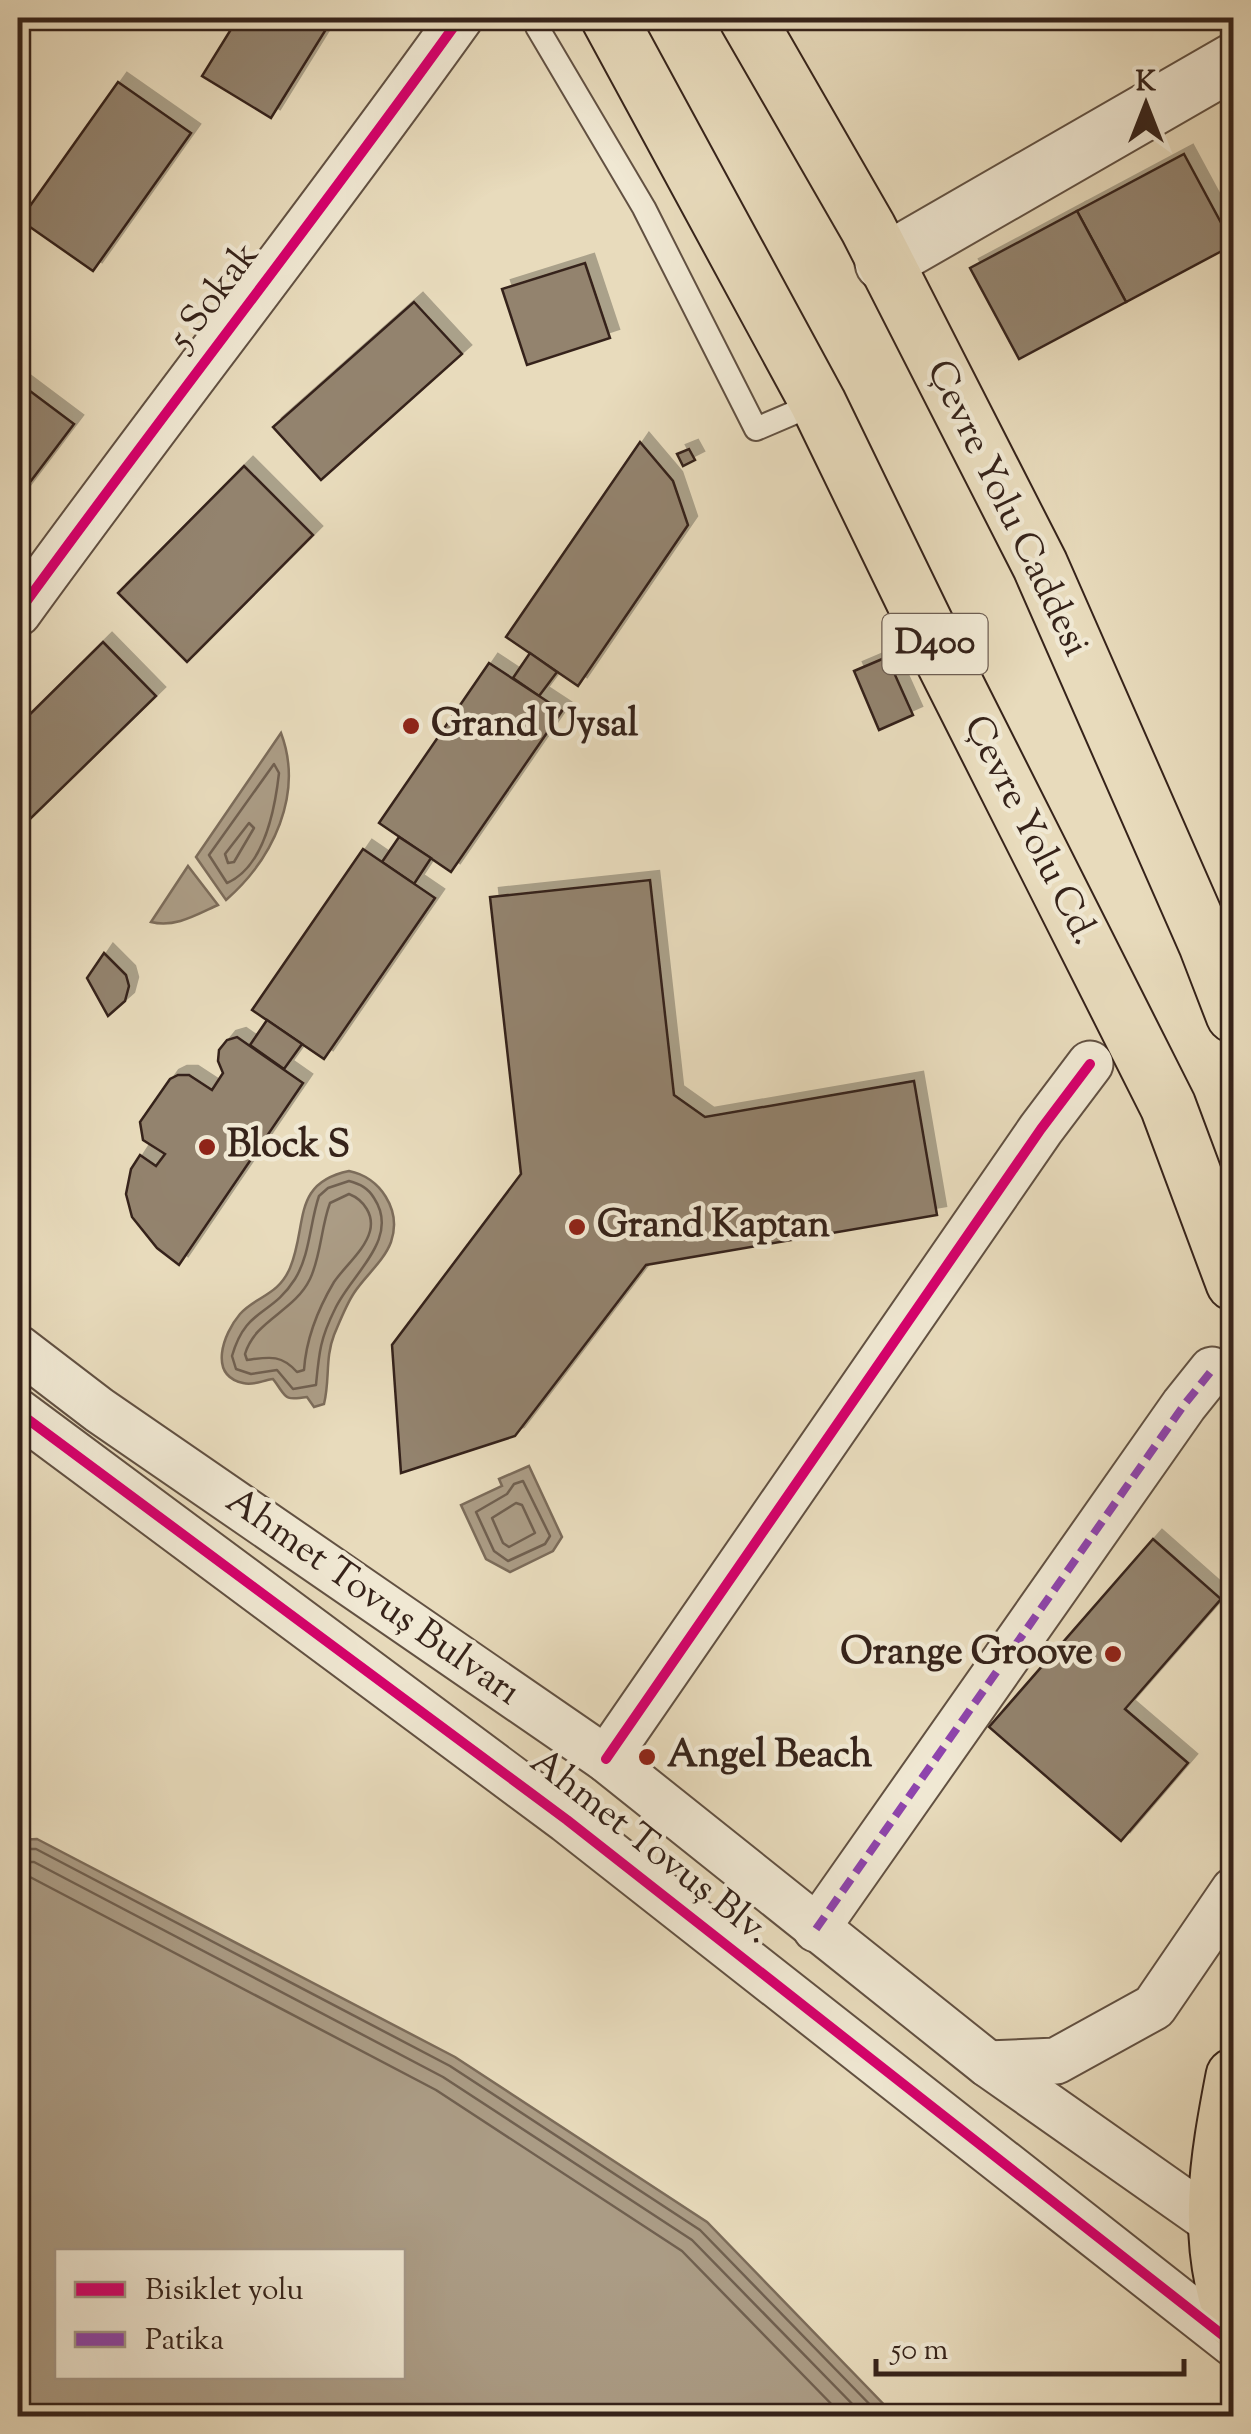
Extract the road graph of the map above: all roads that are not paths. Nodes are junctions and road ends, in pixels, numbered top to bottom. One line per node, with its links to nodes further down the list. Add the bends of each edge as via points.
1 (460, 18): 8 (street, 5 Sokak)
2 (545, 18): 7 (lane, via 537,26 644,208 756,429)
3 (609, 18): 7 (highway, Çevre Yolu Cd. / D400)
4 (747, 18): 6 (highway, Çevre Yolu Caddesi)
5 (1234, 61): 6 (street)
6 (884, 263): 9 (highway, Çevre Yolu Caddesi, via 1040,565)
7 (818, 403): 11 (highway, Çevre Yolu Cd. / D400)
8 (18, 613)
9 (1234, 1015)
10 (1090, 1064): 17 (street)
11 (1168, 1106): 12 (street); 13 (highway, Çevre Yolu Cd. / D400)
12 (1234, 1212)
13 (1234, 1283)
14 (18, 1348): 17 (street, Ahmet Tovuş Bulvarı)
15 (1212, 1370): 19 (street)
16 (18, 1412): 24 (street, Ahmet Tovuş Blv., via 567,1820)
17 (606, 1759): 19 (street, Ahmet Tovuş Bulvarı)
18 (1234, 1890): 20 (street, via 1154,2007 1056,2061)
19 (816, 1929): 20 (street, Ahmet Tovuş Bulvarı)
20 (988, 2064): 22 (street, Ahmet Tovuş Bulvarı)
21 (1234, 2076): 22 (highway)
22 (1224, 2230): 23 (highway, via 1221,2284)
23 (1234, 2320)
24 (1234, 2344)

